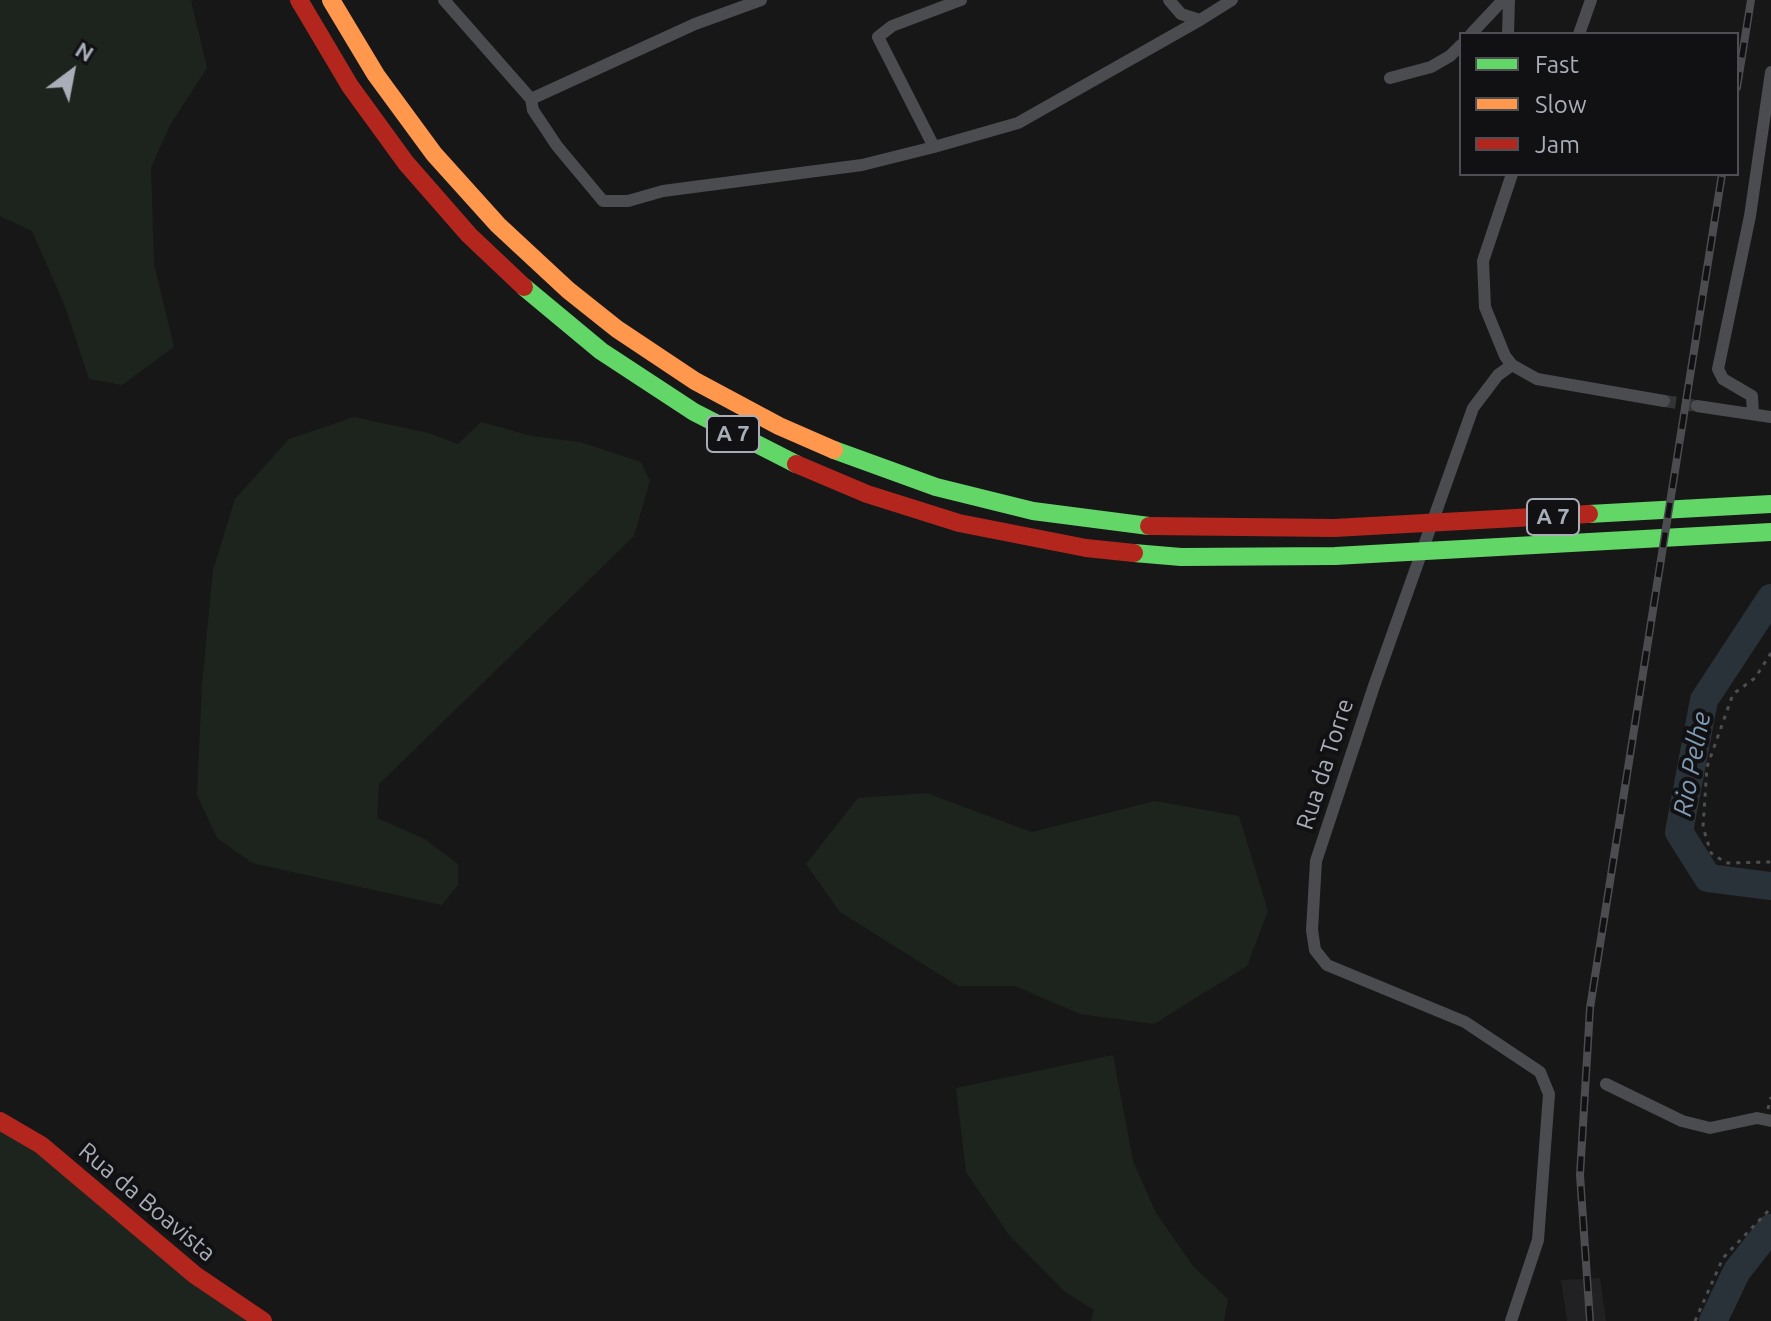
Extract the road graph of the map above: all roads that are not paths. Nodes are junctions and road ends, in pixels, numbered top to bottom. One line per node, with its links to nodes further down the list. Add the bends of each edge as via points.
1 (299, 0): 26 (main road, A 7, via 386,138 492,258 601,351 721,428 867,494 1022,537 1149,555 1335,556)
2 (331, 0): 25 (main road, A 7, via 413,128 521,247 630,338 695,381 875,467 1033,511 1164,528 1334,528)
3 (444, 0): 17 (street)
4 (761, 0): 17 (street, via 695,24)
5 (961, 0): 18 (street, via 892,26 878,37)
6 (1169, 0): 10 (street, via 1181,14)
7 (1232, 0): 10 (street)
8 (1506, 0): 11 (street); 12 (street)
9 (1591, 0): 13 (street)
10 (1200, 20): 18 (street, via 1018,123)
11 (1473, 32)
12 (1508, 32)
13 (1580, 32)
14 (1459, 47): 16 (street, via 1431,67)
15 (1771, 72): 23 (street, via 1750,216 1718,369 1723,379 1752,396)
16 (1390, 78)
17 (531, 99): 18 (street, via 557,146 603,201 862,165)
18 (934, 147)
19 (1511, 176): 20 (street, via 1483,271 1485,307)
20 (1512, 365): 21 (street, via 1561,385); 31 (street, Rua da Torre, via 1473,408 1374,686 1316,861 1312,930 1315,950 1327,965 1465,1022 1540,1072 1549,1094 1538,1240)
21 (1664, 401)
22 (1697, 406): 23 (street)
23 (1753, 414): 24 (street)
24 (1771, 417)
25 (1771, 504)
26 (1771, 532)
27 (1606, 1084): 29 (street, via 1682,1121 1710,1128 1757,1118)
28 (0, 1121): 30 (main road, Rua da Boavista, via 41,1145 195,1275)
29 (1771, 1121)
30 (263, 1321)
31 (1511, 1321)

